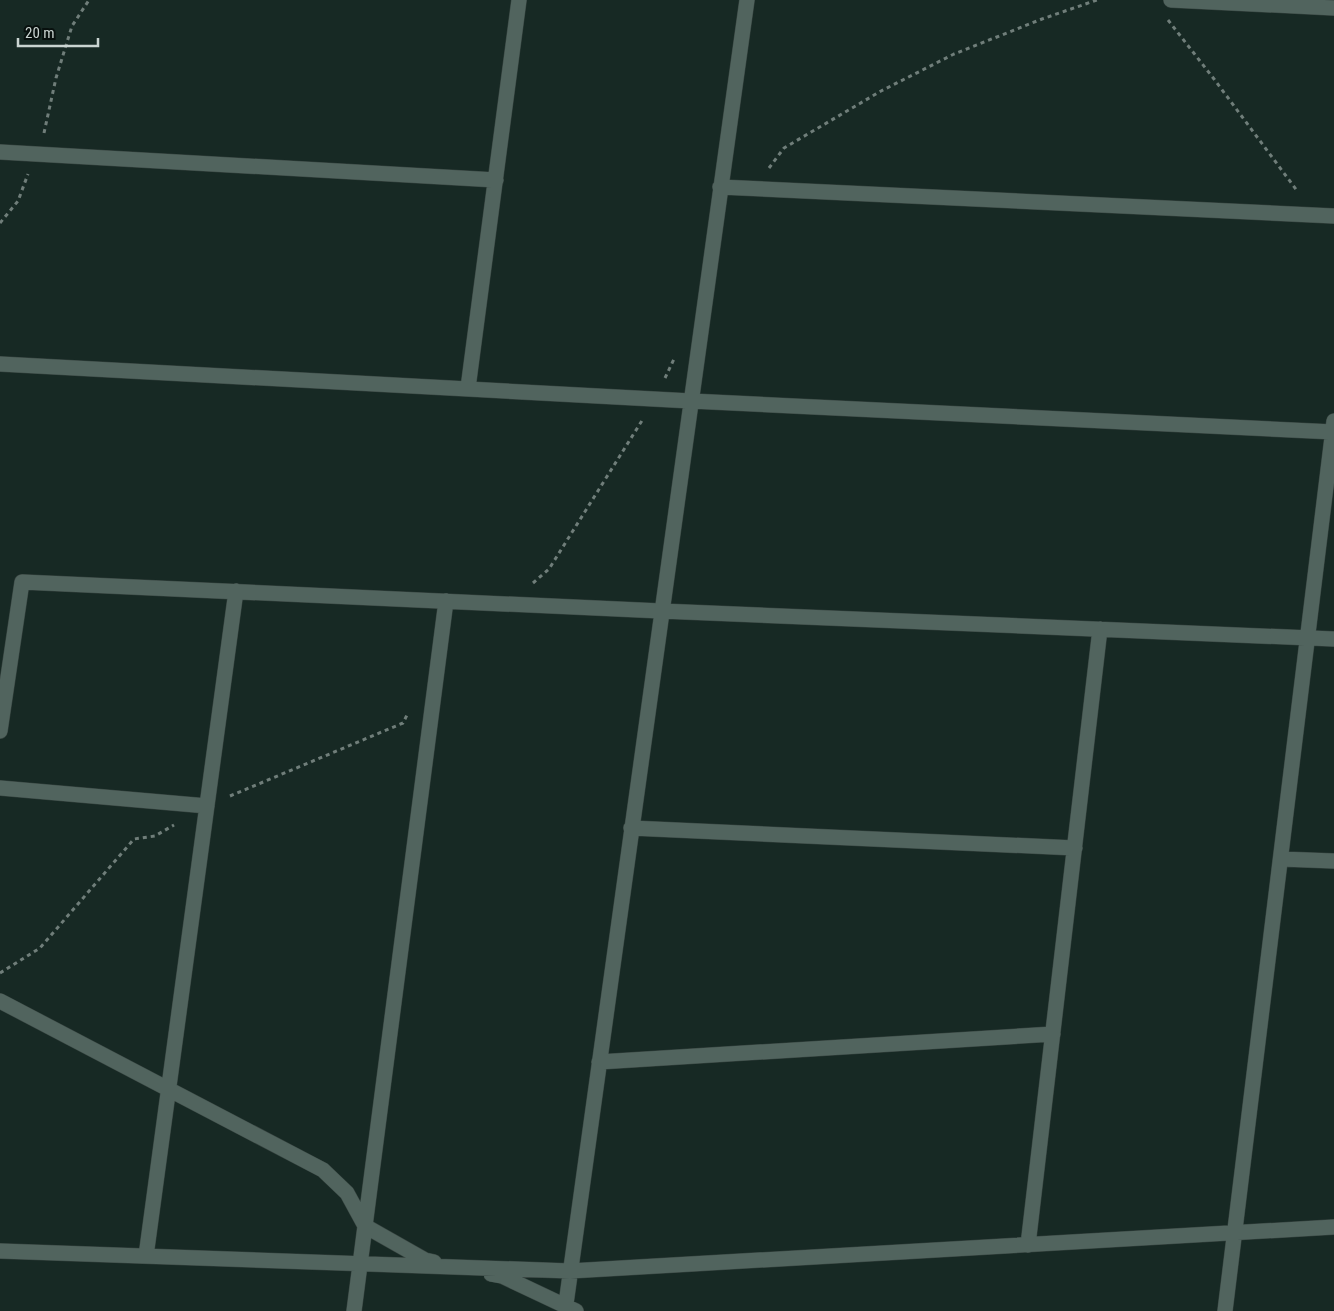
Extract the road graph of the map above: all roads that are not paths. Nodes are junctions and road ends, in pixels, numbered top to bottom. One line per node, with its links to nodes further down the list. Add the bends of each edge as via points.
1 (519, 0): 6 (street)
2 (747, 0): 7 (street)
3 (1171, 0): 4 (street)
4 (1334, 8)
5 (0, 152): 6 (street)
6 (496, 180): 10 (street)
7 (720, 187): 8 (street); 11 (street)
8 (1334, 216)
9 (0, 364): 10 (street)
10 (468, 388): 11 (street)
11 (691, 401): 12 (street); 15 (street)
12 (1334, 428): 17 (street)
13 (236, 591): 14 (street); 19 (street, via 22,582); 21 (street)
14 (446, 601): 15 (street); 30 (street)
15 (661, 611): 16 (street); 22 (street)
16 (1100, 629): 17 (street); 23 (street)
17 (1308, 637): 18 (street); 24 (street)
18 (1334, 638)
19 (0, 731)
20 (0, 788): 21 (street)
21 (207, 806): 29 (street)
22 (631, 828): 23 (street); 28 (street)
23 (1074, 848): 27 (street)
24 (1281, 859): 25 (street); 32 (street)
25 (1334, 861)
26 (0, 1001): 29 (street)
27 (1052, 1034): 28 (street); 33 (street)
28 (599, 1062): 38 (street)
29 (169, 1089): 30 (street, via 323,1170 347,1193); 35 (street)
30 (365, 1226): 36 (street); 37 (street, via 424,1260)
31 (1334, 1227): 32 (street)
32 (1235, 1233): 33 (street); 41 (street)
33 (1028, 1245): 38 (street)
34 (0, 1251): 35 (street)
35 (146, 1256): 36 (street)
36 (360, 1264): 37 (street); 40 (street)
37 (461, 1268): 38 (street); 39 (street, via 502,1276)
38 (570, 1271): 39 (street)
39 (569, 1309)
40 (354, 1311)
41 (1225, 1311)

